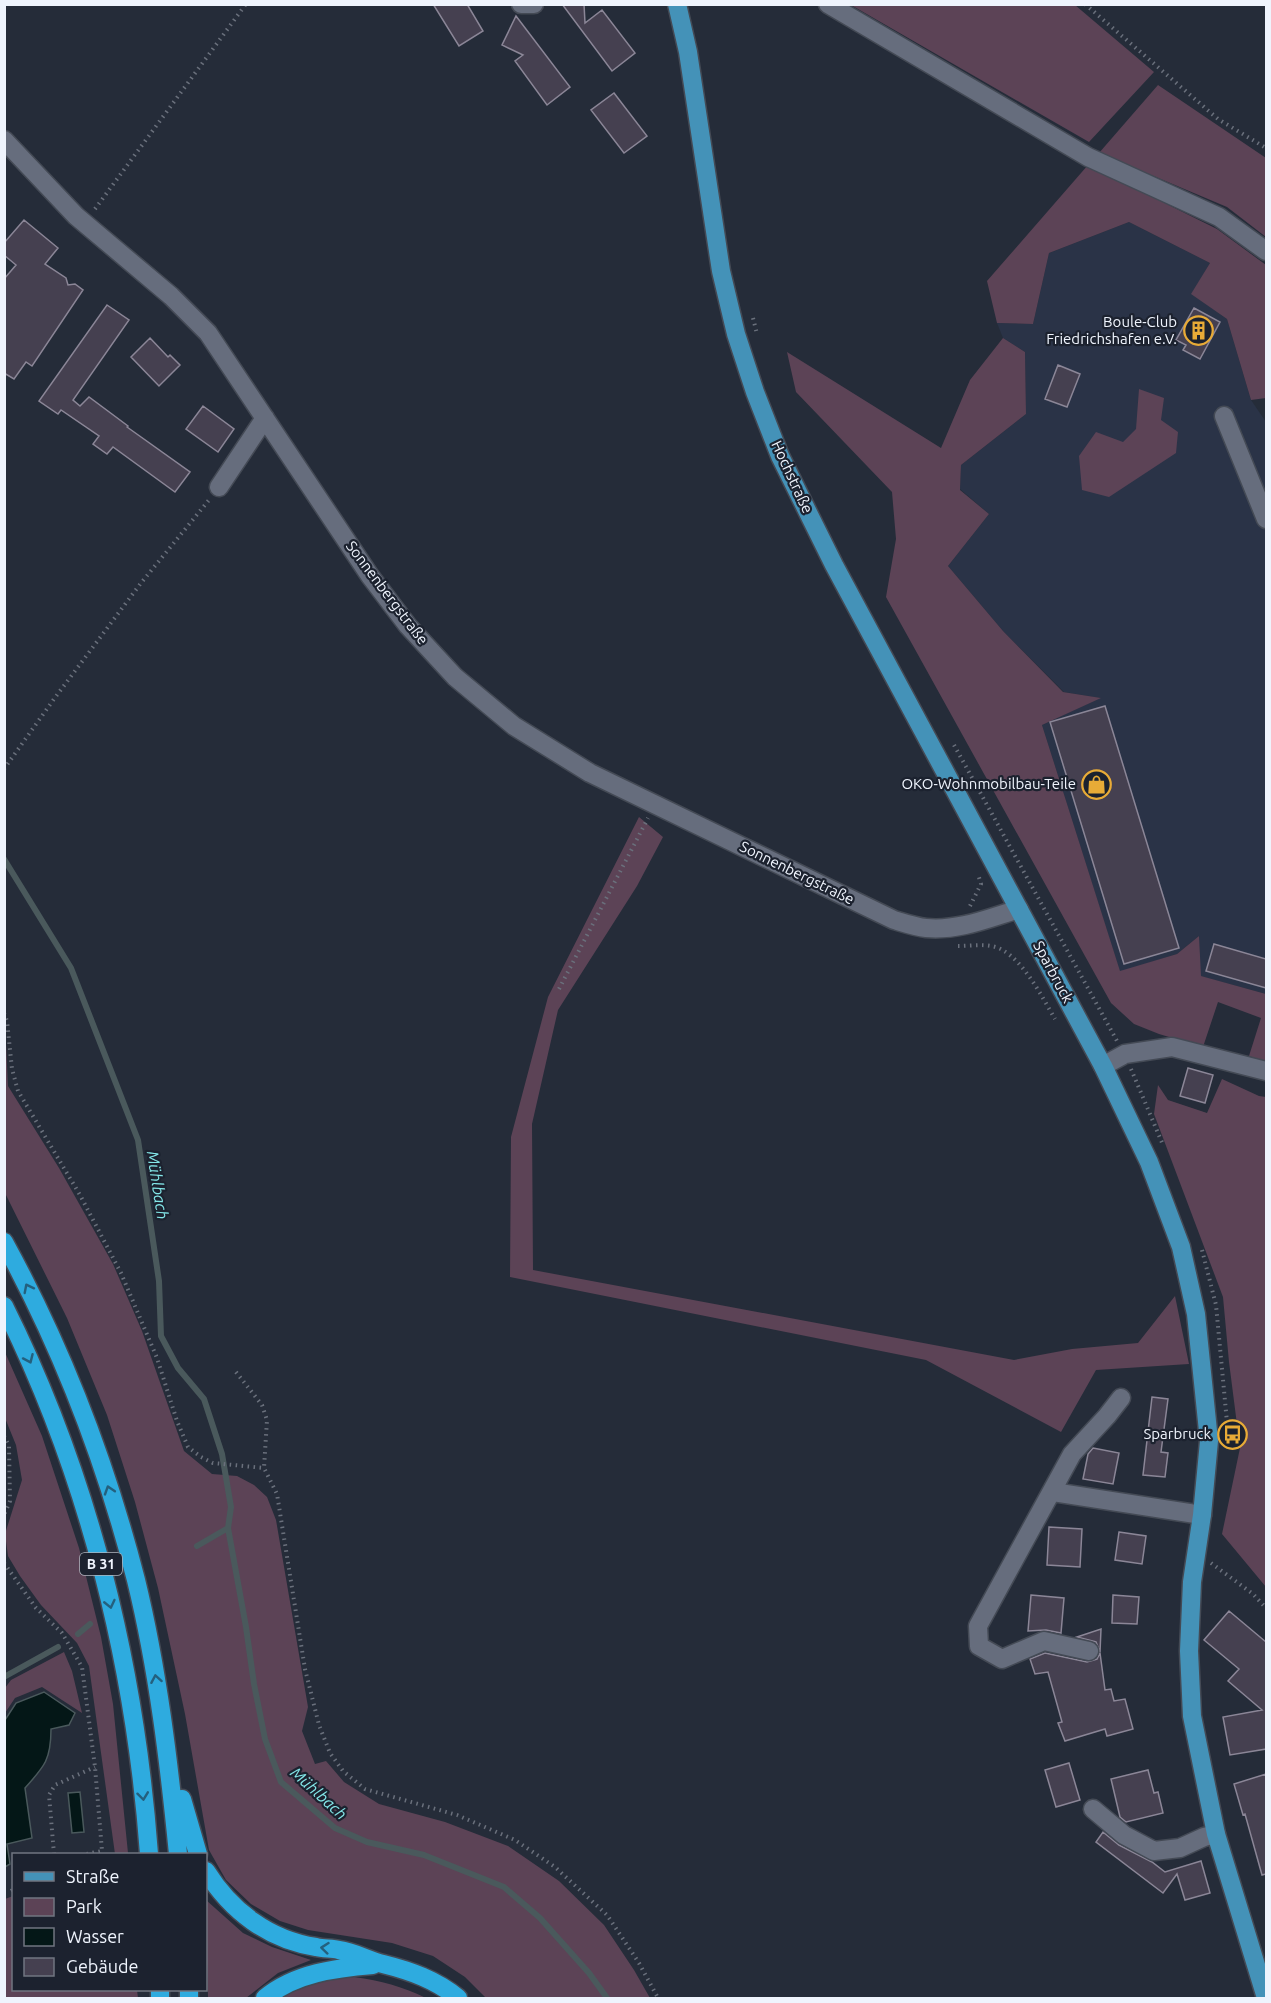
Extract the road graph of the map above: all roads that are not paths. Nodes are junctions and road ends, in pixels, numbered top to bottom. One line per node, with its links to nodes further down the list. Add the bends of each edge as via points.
1 (521, 4): 2 (street)
2 (534, 4)
3 (677, 4): 11 (main road, Hochstraße, via 688,52 721,271 755,392 780,456 834,565)
4 (828, 4): 6 (street, via 1088,157 1219,217)
5 (4, 140): 8 (street, Sonnenbergstraße, via 76,216 171,296 208,333)
6 (1266, 251)
7 (1224, 416): 10 (street)
8 (265, 418): 9 (street); 11 (street, Sonnenbergstraße, via 408,626 455,677 514,726 590,773 894,920 926,928 960,927)
9 (219, 487)
10 (1266, 519)
11 (1019, 909): 12 (main road, Sparbruck)
12 (1103, 1066): 13 (street, via 1125,1054 1173,1047); 18 (main road, Sparbruck, via 1165,1200 1190,1281 1209,1441)
13 (1266, 1071)
14 (4, 1242): 20 (highway, B 31, one-way to 14, via 136,1581 100,1458 55,1346)
15 (4, 1306): 23 (highway, B 31, one-way to 23, via 51,1409 97,1551 129,1696)
16 (1120, 1398): 17 (street, via 1072,1454)
17 (1053, 1491): 18 (street); 19 (street, via 978,1626 979,1646 1002,1659 1044,1641)
18 (1202, 1515): 22 (main road, Sparbruck, via 1192,1582 1192,1716)
19 (1089, 1651)
20 (165, 1737): 24 (highway, B 31); 25 (highway)
21 (1093, 1809): 22 (street, via 1124,1835 1154,1851 1180,1848)
22 (1216, 1834): 30 (main road, Sparbruck)
23 (149, 1853)
24 (178, 1853)
25 (198, 1853)
26 (207, 1873): 27 (highway, one-way to 26, via 275,1935 235,1908)
27 (381, 1964): 28 (highway, via 314,1973); 29 (highway, via 426,1977)
28 (265, 1998)
29 (458, 1998)
30 (1266, 1998)

